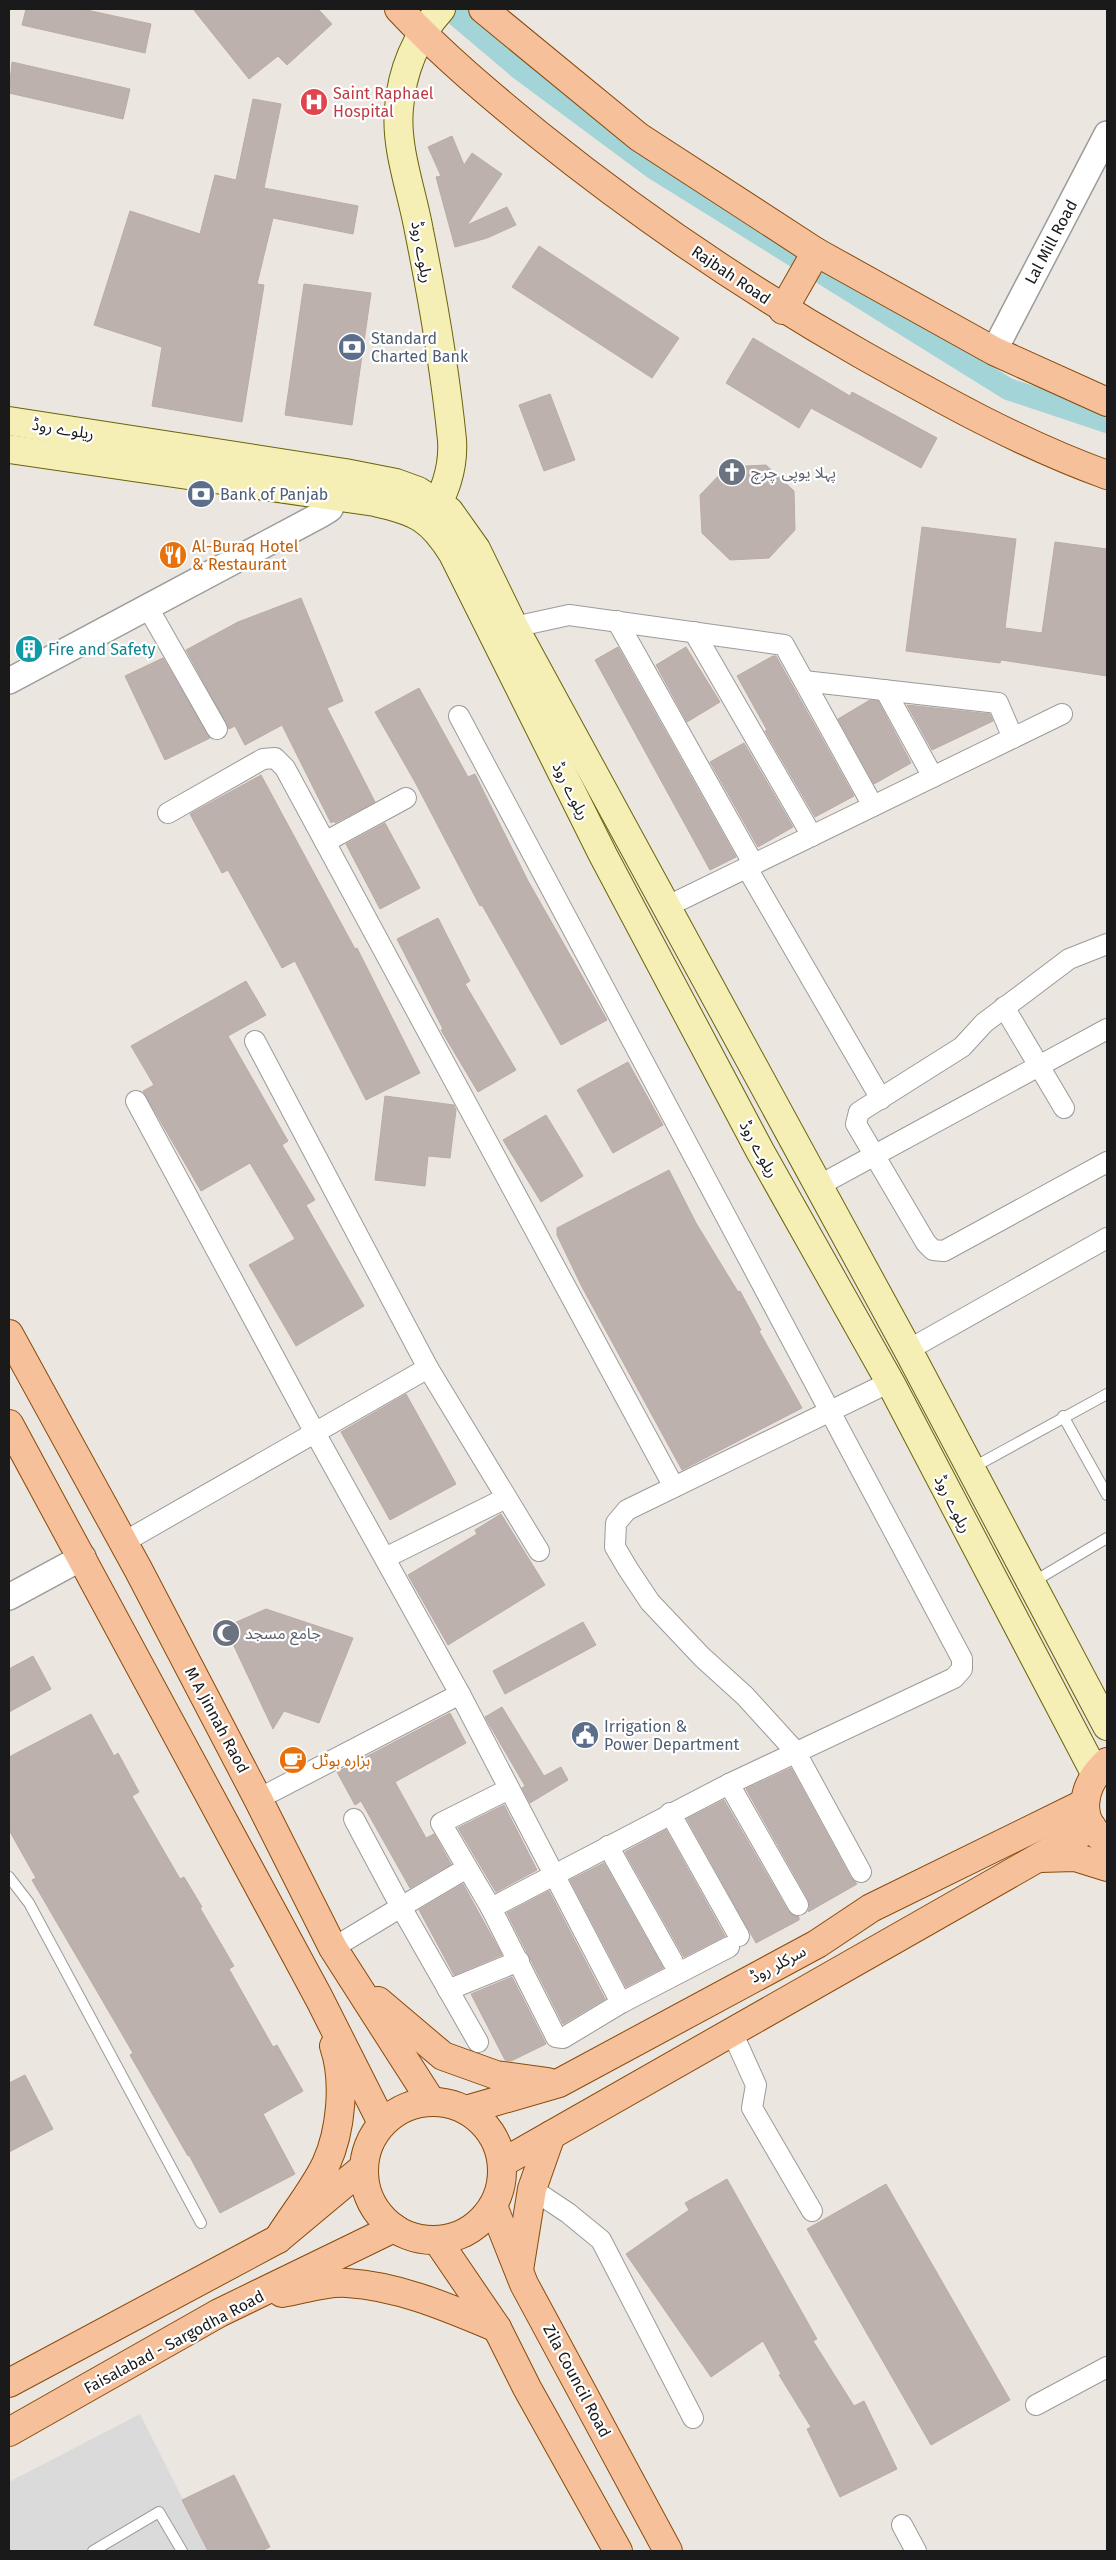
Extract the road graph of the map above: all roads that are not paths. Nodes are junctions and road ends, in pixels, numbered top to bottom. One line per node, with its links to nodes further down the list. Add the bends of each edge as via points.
1 (399, 9): 3 (main road, Rajbah Road)
2 (483, 9): 5 (main road, via 639,136)
3 (432, 20): 6 (main road, Rajbah Road, via 493,97 611,193); 13 (main road, ریلوے روڈ, via 403,79 398,109 403,157 420,231 452,431 450,476)
4 (1107, 134): 7 (street, Lal Mill Road)
5 (814, 254): 6 (main road); 7 (main road)
6 (786, 305): 11 (main road, Rajbah Road, via 934,396 1065,460)
7 (994, 350): 8 (main road)
8 (1107, 402)
9 (9, 421): 13 (main road, ریلوے روڈ, via 396,483 418,491)
10 (9, 449): 12 (main road, ریلوے روڈ)
11 (1107, 475)
12 (336, 496): 13 (main road, ریلوے روڈ, via 419,514); 14 (street, via 330,509 322,514)
13 (434, 513): 16 (main road, ریلوے روڈ, via 460,525 476,549); 48 (main road, ریلوے روڈ, via 440,533 603,855 760,1151)
14 (147, 606): 18 (street); 23 (street)
15 (617, 621): 16 (street, via 569,615); 17 (street); 31 (street)
16 (514, 627): 32 (main road, ریلوے روڈ)
17 (694, 632): 19 (street, via 784,645); 29 (street)
18 (9, 681)
19 (804, 681): 20 (street); 27 (street)
20 (885, 690): 24 (street, via 998,703); 25 (street)
21 (1062, 714): 24 (street)
22 (459, 716): 50 (street)
23 (217, 730)
24 (1012, 738): 25 (street)
25 (933, 777): 27 (street)
26 (406, 798): 30 (street)
27 (873, 806): 29 (street)
28 (168, 813): 30 (street, via 263,759 275,758 284,768)
29 (812, 836): 31 (street)
30 (325, 842): 55 (street)
31 (750, 866): 32 (street); 38 (street)
32 (668, 906): 43 (main road, ریلوے روڈ)
33 (1107, 944): 34 (street, via 1069,959)
34 (1004, 1007): 37 (street); 38 (street, via 984,1023 962,1048)
35 (1107, 1029): 37 (street)
36 (255, 1041): 47 (street)
37 (1038, 1066): 40 (street); 41 (street)
38 (881, 1099): 41 (street, via 856,1116 856,1124)
39 (136, 1101): 53 (street)
40 (1064, 1108)
41 (875, 1155): 42 (street, via 926,1243 933,1250 944,1251); 43 (street)
42 (1107, 1162)
43 (818, 1186): 46 (main road, ریلوے روڈ)
44 (1107, 1238): 46 (street)
45 (9, 1334): 59 (main road, M A Jinnah Raod)
46 (908, 1350): 54 (main road, ریلوے روڈ)
47 (428, 1368): 53 (street); 57 (street)
48 (890, 1382): 50 (street); 68 (main road, ریلوے روڈ)
49 (1107, 1394): 51 (lane)
50 (831, 1410): 55 (street); 67 (street, via 962,1659 962,1669 954,1678)
51 (1063, 1416): 54 (lane); 56 (lane)
52 (9, 1424): 61 (main road)
53 (314, 1432): 59 (street); 62 (street)
54 (971, 1468): 63 (main road, ریلوے روڈ)
55 (674, 1487): 67 (street, via 627,1510 616,1523 614,1547 650,1602 702,1657 745,1696)
56 (1107, 1495)
57 (506, 1498): 60 (street); 62 (street)
58 (1107, 1538): 63 (lane)
59 (124, 1542): 71 (main road, M A Jinnah Raod)
60 (539, 1551)
61 (82, 1557): 64 (street); 90 (main road)
62 (385, 1558): 65 (street)
63 (1031, 1583): 66 (main road, ریلوے روڈ)
64 (9, 1597)
65 (460, 1694): 70 (street); 71 (street)
66 (1107, 1726)
67 (795, 1751): 69 (street); 79 (street)
68 (1101, 1768): 74 (main road, via 1086,1792)
69 (729, 1784): 72 (street); 82 (street)
70 (510, 1790): 78 (street, via 441,1823); 80 (street)
71 (258, 1798): 85 (main road, M A Jinnah Raod)
72 (670, 1813): 75 (street); 91 (street, via 734,1942)
73 (354, 1819): 83 (street)
74 (1095, 1824): 76 (main road); 94 (main road, سرکلر روڈ, via 871,1908 816,1944)
75 (608, 1846): 80 (street); 87 (street)
76 (1037, 1858): 77 (main road, via 1074,1857); 92 (main road)
77 (1107, 1867)
78 (467, 1868): 83 (street); 84 (street)
79 (861, 1872)
80 (554, 1874): 84 (street); 91 (street)
81 (9, 1877): 104 (lane, via 29,1903)
82 (798, 1905)
83 (401, 1906): 85 (street); 89 (street)
84 (491, 1908): 86 (street)
85 (333, 1948): 88 (main road, M A Jinnah Raod)
86 (519, 1961): 89 (street); 91 (street, via 556,2037 563,2038)
87 (673, 1962)
88 (352, 1978): 90 (main road); 94 (main road, via 443,2056 496,2075); 95 (main road, M A Jinnah Raod)
89 (448, 1990): 93 (street)
90 (319, 1998): 97 (main road); 106 (main road, via 340,2062 340,2114 326,2164)
91 (621, 2003)
92 (732, 2032): 98 (main road); 103 (street, via 756,2085 752,2108)
93 (478, 2042)
94 (559, 2083): 96 (main road, سرکلر روڈ)
95 (431, 2102): 96 (main road, via 449,2103); 97 (main road, via 404,2107)
96 (466, 2110): 99 (main road, via 483,2123 492,2136)
97 (382, 2123): 100 (main road, via 368,2144)
98 (551, 2136): 99 (main road); 101 (main road)
99 (502, 2164): 102 (main road, via 501,2186)
100 (363, 2168): 105 (main road, via 366,2191 377,2212); 106 (main road)
101 (532, 2189): 108 (main road); 116 (street, via 601,2240)
102 (492, 2206): 107 (main road, via 478,2223); 108 (main road, Zila Council Road)
103 (812, 2211)
104 (201, 2223)
105 (394, 2228): 107 (main road, via 414,2238); 110 (main road, Faisalabad - Sargodha Road)
106 (278, 2239): 109 (main road)
107 (437, 2240): 112 (main road)
108 (519, 2270): 122 (main road, Zila Council Road)
109 (200, 2281): 111 (main road); 114 (main road)
110 (254, 2298): 111 (main road, Faisalabad - Sargodha Road); 112 (main road, via 345,2282 397,2291)
111 (220, 2313): 117 (main road, Faisalabad - Sargodha Road)
112 (497, 2328): 121 (main road)
113 (1107, 2367): 115 (street)
114 (9, 2383)
115 (1036, 2405)
116 (693, 2418)
117 (9, 2432)
118 (902, 2526): 123 (street)
119 (93, 2551): 120 (lane, via 159,2512)
120 (182, 2551)
121 (618, 2551)
122 (668, 2551)
123 (916, 2551)

